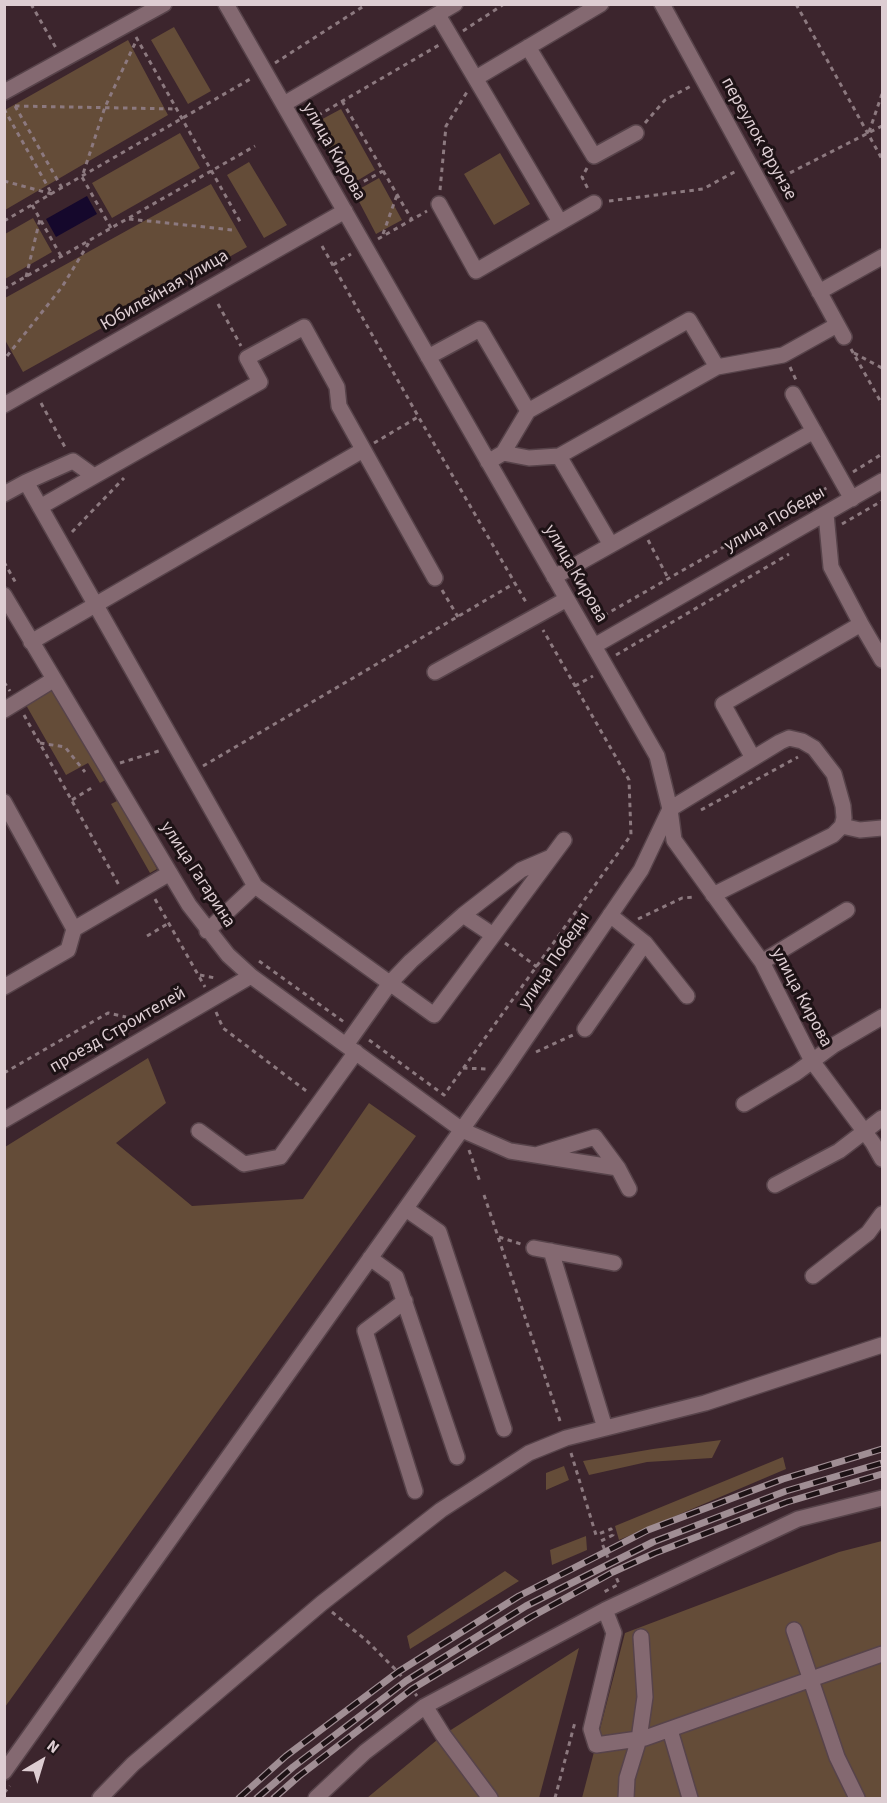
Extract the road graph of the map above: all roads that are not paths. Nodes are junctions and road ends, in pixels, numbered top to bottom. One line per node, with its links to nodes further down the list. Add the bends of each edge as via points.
1 (164, 4): 9 (street)
2 (226, 4): 10 (street, улица Кирова)
3 (455, 4): 6 (street)
4 (602, 4): 7 (street)
5 (662, 4): 17 (street, переулок Фрунзе)
6 (438, 15): 8 (street); 10 (street)
7 (528, 47): 8 (street); 11 (street, via 594,156)
8 (476, 78): 15 (street)
9 (6, 92)
10 (284, 104): 14 (street, улица Кирова)
11 (636, 133)
12 (594, 202): 15 (street)
13 (439, 204): 15 (street, via 476,271)
14 (345, 211): 18 (street, улица Кирова); 21 (street, Юбилейная улица)
15 (560, 222)
16 (882, 257): 17 (street)
17 (819, 292): 19 (street, переулок Фрунзе, via 841,331 783,355)
18 (428, 357): 22 (street, via 480,329); 27 (street, улица Кирова)
19 (717, 367): 22 (street, via 689,320); 26 (street)
20 (793, 394): 23 (street)
21 (4, 405)
22 (528, 411): 25 (street)
23 (814, 431): 32 (street); 35 (street)
24 (363, 450): 28 (street, via 339,406 338,387 304,327 247,358 260,382); 37 (street); 40 (street)
25 (503, 453): 26 (street, via 529,458); 27 (street)
26 (560, 456): 35 (street)
27 (488, 462): 36 (street, улица Кирова)
28 (94, 476): 30 (street, via 74,461); 33 (street)
29 (882, 481): 32 (street, улица Победы)
30 (26, 482): 31 (street); 33 (street)
31 (4, 494)
32 (852, 499): 34 (street, улица Победы)
33 (40, 507): 40 (street)
34 (825, 514): 41 (street, via 831,567); 43 (street, улица Победы)
35 (611, 545): 36 (street)
36 (554, 577): 39 (street, улица Кирова)
37 (435, 578)
38 (4, 595): 42 (street, улица Гагарина)
39 (567, 599): 43 (street, улица Кирова); 45 (street)
40 (95, 605): 42 (street); 56 (street)
41 (861, 624): 44 (street); 48 (street, via 723,704)
42 (31, 642): 46 (street, улица Гагарина)
43 (594, 646): 50 (street, улица Кирова, via 657,756)
44 (882, 660)
45 (435, 672)
46 (54, 680): 47 (street); 55 (street, улица Гагарина)
47 (11, 706)
48 (753, 758): 50 (street); 51 (street, via 789,738 814,748 834,774 840,790)
49 (4, 802): 61 (street)
50 (670, 809): 57 (street, улица Кирова, via 674,840); 60 (street, улица Победы, via 640,870)
51 (842, 826): 52 (street, via 860,830); 57 (street, via 833,835)
52 (882, 828)
53 (564, 840): 54 (street)
54 (552, 857): 59 (street, via 521,870); 63 (street)
55 (170, 873): 61 (street); 62 (street, улица Гагарина)
56 (255, 886): 62 (street); 67 (street)
57 (712, 895): 65 (street, улица Кирова)
58 (847, 910): 65 (street)
59 (464, 915): 63 (street); 67 (street)
60 (610, 915): 64 (street); 79 (street, улица Победы)
61 (74, 929): 68 (street, via 68,950)
62 (207, 931): 66 (street, улица Гагарина)
63 (493, 935): 67 (street, via 434,1015)
64 (645, 943): 69 (street); 71 (street)
65 (762, 962): 73 (street, улица Кирова)
66 (251, 976): 72 (street, улица Гагарина); 76 (street, проезд Строителей)
67 (390, 984): 72 (street, via 357,1031)
68 (4, 987)
69 (687, 996)
70 (882, 1017): 73 (street)
71 (585, 1029)
72 (351, 1049): 77 (street, via 280,1157 244,1164); 79 (street, улица Гагарина)
73 (812, 1061): 74 (street); 78 (street, улица Кирова)
74 (744, 1104)
75 (882, 1118): 78 (street)
76 (4, 1120)
77 (199, 1131)
78 (864, 1132): 81 (street, улица Кирова); 83 (street, via 839,1151)
79 (464, 1137): 80 (street, улица Гагарина); 85 (street, улица Победы)
80 (533, 1155): 82 (street, улица Гагарина); 82 (street, via 595,1137)
81 (882, 1159)
82 (618, 1168): 84 (street)
83 (776, 1185)
84 (629, 1190)
85 (406, 1209): 89 (street, улица Победы); 95 (street, via 439,1232)
86 (882, 1214): 91 (street, via 868,1233)
87 (534, 1248): 88 (street)
88 (551, 1251): 90 (street); 94 (street)
89 (370, 1258): 92 (street, via 396,1277); 107 (street, улица Победы)
90 (614, 1263)
91 (813, 1276)
92 (405, 1301): 96 (street); 97 (street, via 365,1331)
93 (882, 1345): 94 (street, via 705,1403)
94 (605, 1428): 108 (street, via 529,1453 441,1510 322,1603 133,1764)
95 (504, 1429)
96 (457, 1457)
97 (415, 1491)
98 (882, 1498): 99 (street, via 798,1519)
99 (605, 1610): 104 (street); 106 (street, via 614,1633 591,1729 596,1745)
100 (794, 1630): 103 (street)
101 (641, 1637): 106 (street, via 645,1697)
102 (882, 1654): 103 (street)
103 (811, 1679): 105 (street); 113 (street, via 837,1758)
104 (424, 1706): 109 (street, via 365,1752); 110 (street)
105 (670, 1730): 106 (street); 112 (street)
106 (639, 1739): 111 (street, via 627,1778)
107 (4, 1772)
108 (100, 1798)
109 (316, 1798)
110 (490, 1798)
111 (626, 1798)
112 (690, 1798)
113 (857, 1798)

